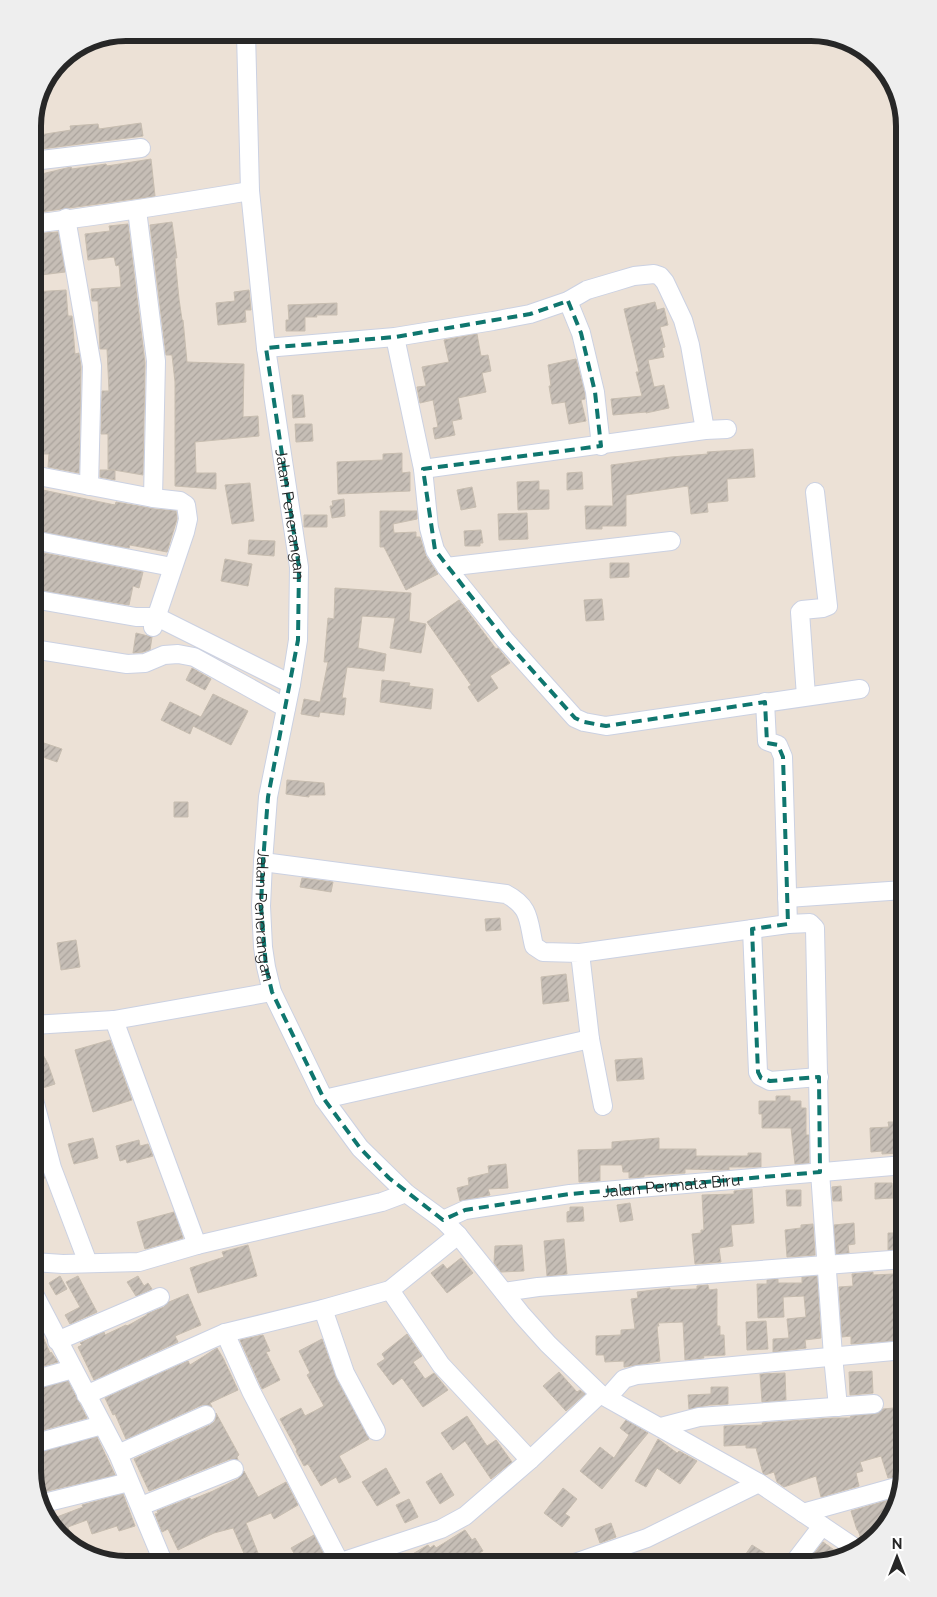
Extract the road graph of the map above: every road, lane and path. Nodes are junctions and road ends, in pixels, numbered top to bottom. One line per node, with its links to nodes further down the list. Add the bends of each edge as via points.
1 (246, 41): 4 (street, Jalan Penerangan)
2 (141, 148): 3 (street)
3 (41, 160)
4 (250, 191): 5 (street); 10 (street, Jalan Penerangan)
5 (137, 210): 6 (street); 18 (street, via 156,361)
6 (66, 218): 7 (street); 16 (street, via 92,366)
7 (41, 223)
8 (568, 301): 9 (street, via 530,314); 12 (street, via 587,290 620,280 660,276 683,320); 13 (street, via 581,333 593,384)
9 (395, 337): 10 (street); 14 (street)
10 (266, 348): 27 (street, Jalan Penerangan, via 299,567 298,640)
11 (727, 429): 12 (street)
12 (705, 430): 13 (street)
13 (601, 446): 14 (street)
14 (423, 470): 22 (street, via 429,528 435,550)
15 (41, 477): 16 (street)
16 (89, 486): 18 (street)
17 (815, 492): 28 (street, via 828,606 800,612)
18 (153, 498): 21 (street, via 180,501 186,505 188,519)
19 (671, 541): 22 (street)
20 (41, 542): 21 (street)
21 (172, 567): 24 (street)
22 (446, 567): 29 (street, via 575,718 584,722 606,726)
23 (41, 600): 24 (street)
24 (155, 622): 27 (street, via 212,650)
25 (41, 650): 27 (street, via 127,664 178,654 194,657)
26 (860, 689): 28 (street)
27 (289, 695): 30 (street, Jalan Penerangan, via 268,797)
28 (806, 696): 29 (street)
29 (765, 702): 32 (street, via 767,741 778,745 783,757)
30 (263, 862): 35 (street, via 506,894 525,908 534,946 543,952); 36 (street, Jalan Penerangan, via 263,946)
31 (896, 891): 32 (street)
32 (787, 898): 33 (street)
33 (788, 924): 34 (street); 40 (street, via 810,923 815,928)
34 (752, 929): 35 (street); 40 (street, via 758,1072 770,1081)
35 (580, 952): 39 (street)
36 (272, 992): 37 (street); 41 (street, Jalan Penerangan)
37 (114, 1020): 38 (street); 49 (street)
38 (41, 1024)
39 (590, 1039): 41 (street); 42 (street)
40 (819, 1077): 45 (street)
41 (324, 1099): 46 (street, Jalan Penerangan, via 360,1148)
42 (603, 1106)
43 (41, 1128): 52 (street, via 52,1168)
44 (896, 1166): 45 (street, Jalan Permata Biru)
45 (820, 1172): 47 (street, Jalan Permata Biru, via 570,1194 474,1208); 53 (street)
46 (406, 1193): 47 (street, Jalan Penerangan); 49 (street, via 382,1202)
47 (443, 1220): 48 (street, Jalan Penerangan)
48 (458, 1234): 54 (street); 55 (street, Jalan Penerangan)
49 (197, 1245): 52 (street, via 139,1262)
50 (896, 1260): 53 (street)
51 (41, 1263): 52 (street)
52 (88, 1263)
53 (826, 1264): 55 (street); 62 (street)
54 (390, 1290): 57 (street); 75 (street, via 441,1365)
55 (504, 1292): 66 (street, Jalan Penerangan, via 548,1344)
56 (160, 1297): 60 (street)
57 (322, 1309): 59 (street); 72 (street, via 345,1373)
58 (41, 1319): 60 (street)
59 (225, 1333): 65 (street); 86 (street)
60 (57, 1341): 63 (street)
61 (896, 1351): 62 (street)
62 (833, 1356): 66 (street, via 637,1375 624,1379); 68 (street)
63 (74, 1369): 64 (street); 65 (street)
64 (41, 1378)
65 (86, 1395): 70 (street)
66 (604, 1395): 71 (street, Jalan Penerangan); 75 (street)
67 (874, 1404): 68 (street)
68 (838, 1407): 71 (street, via 699,1416)
69 (206, 1415): 74 (street)
70 (102, 1425): 73 (street); 74 (street)
71 (661, 1427): 78 (street, Jalan Penerangan)
72 (376, 1432)
73 (41, 1442)
74 (118, 1454): 77 (street)
75 (530, 1460): 87 (street, via 465,1516 441,1529)
76 (234, 1469): 81 (street)
77 (130, 1482): 80 (street); 81 (street)
78 (759, 1483): 82 (street, Jalan Penerangan); 88 (street, via 647,1538)
79 (893, 1488): 82 (street)
80 (48, 1502)
81 (141, 1506): 85 (street)
82 (803, 1513): 83 (street, Jalan Penerangan)
83 (822, 1526): 84 (street, Jalan Penerangan); 89 (street)
84 (851, 1545)
85 (160, 1556)
86 (334, 1556)
87 (362, 1556)
88 (595, 1556)
89 (800, 1556)

